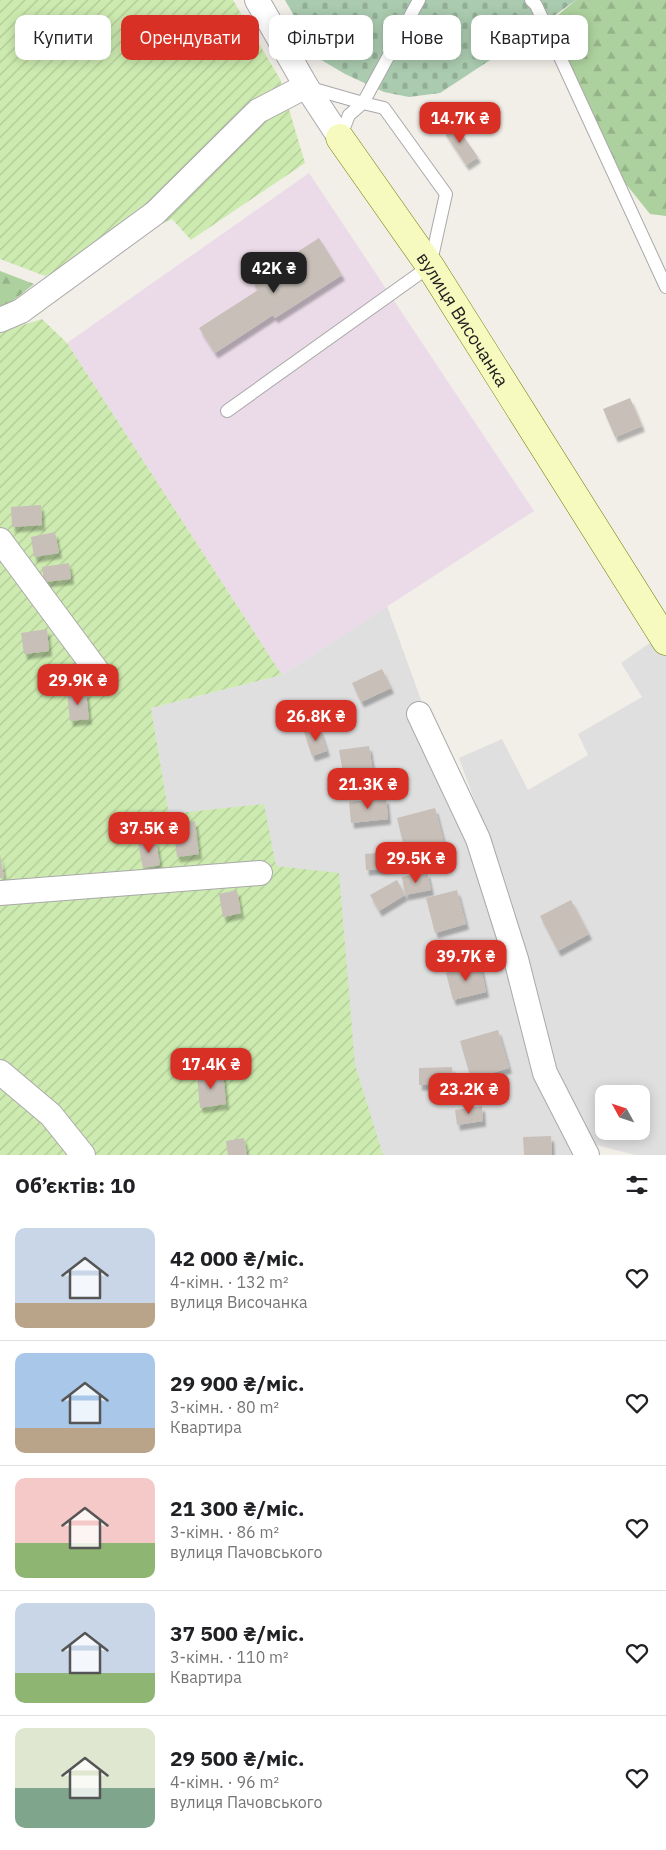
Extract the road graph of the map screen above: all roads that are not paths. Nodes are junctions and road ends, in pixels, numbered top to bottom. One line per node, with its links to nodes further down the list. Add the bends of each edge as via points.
1 (257, 0): 4 (street, вулиця Височанка)
2 (419, 0): 5 (lane)
3 (532, 0): 8 (lane)
4 (306, 86): 5 (lane); 6 (street, вулиця Височанка); 9 (street, via 258,111 155,213 21,311)
5 (362, 103): 6 (lane, via 349,115); 7 (lane, via 384,108 446,194)
6 (340, 138): 7 (street, вулиця Височанка)
7 (430, 266): 10 (lane); 12 (street, вулиця Височанка)
8 (666, 287)
9 (0, 320)
10 (227, 411)
11 (0, 540): 13 (street)
12 (666, 641)
13 (100, 675)
14 (419, 714): 19 (street, via 478,839 516,959 545,1073)
15 (260, 873): 16 (street)
16 (0, 893)
17 (0, 1072): 18 (street, via 51,1115)
18 (83, 1155)
19 (587, 1155)

